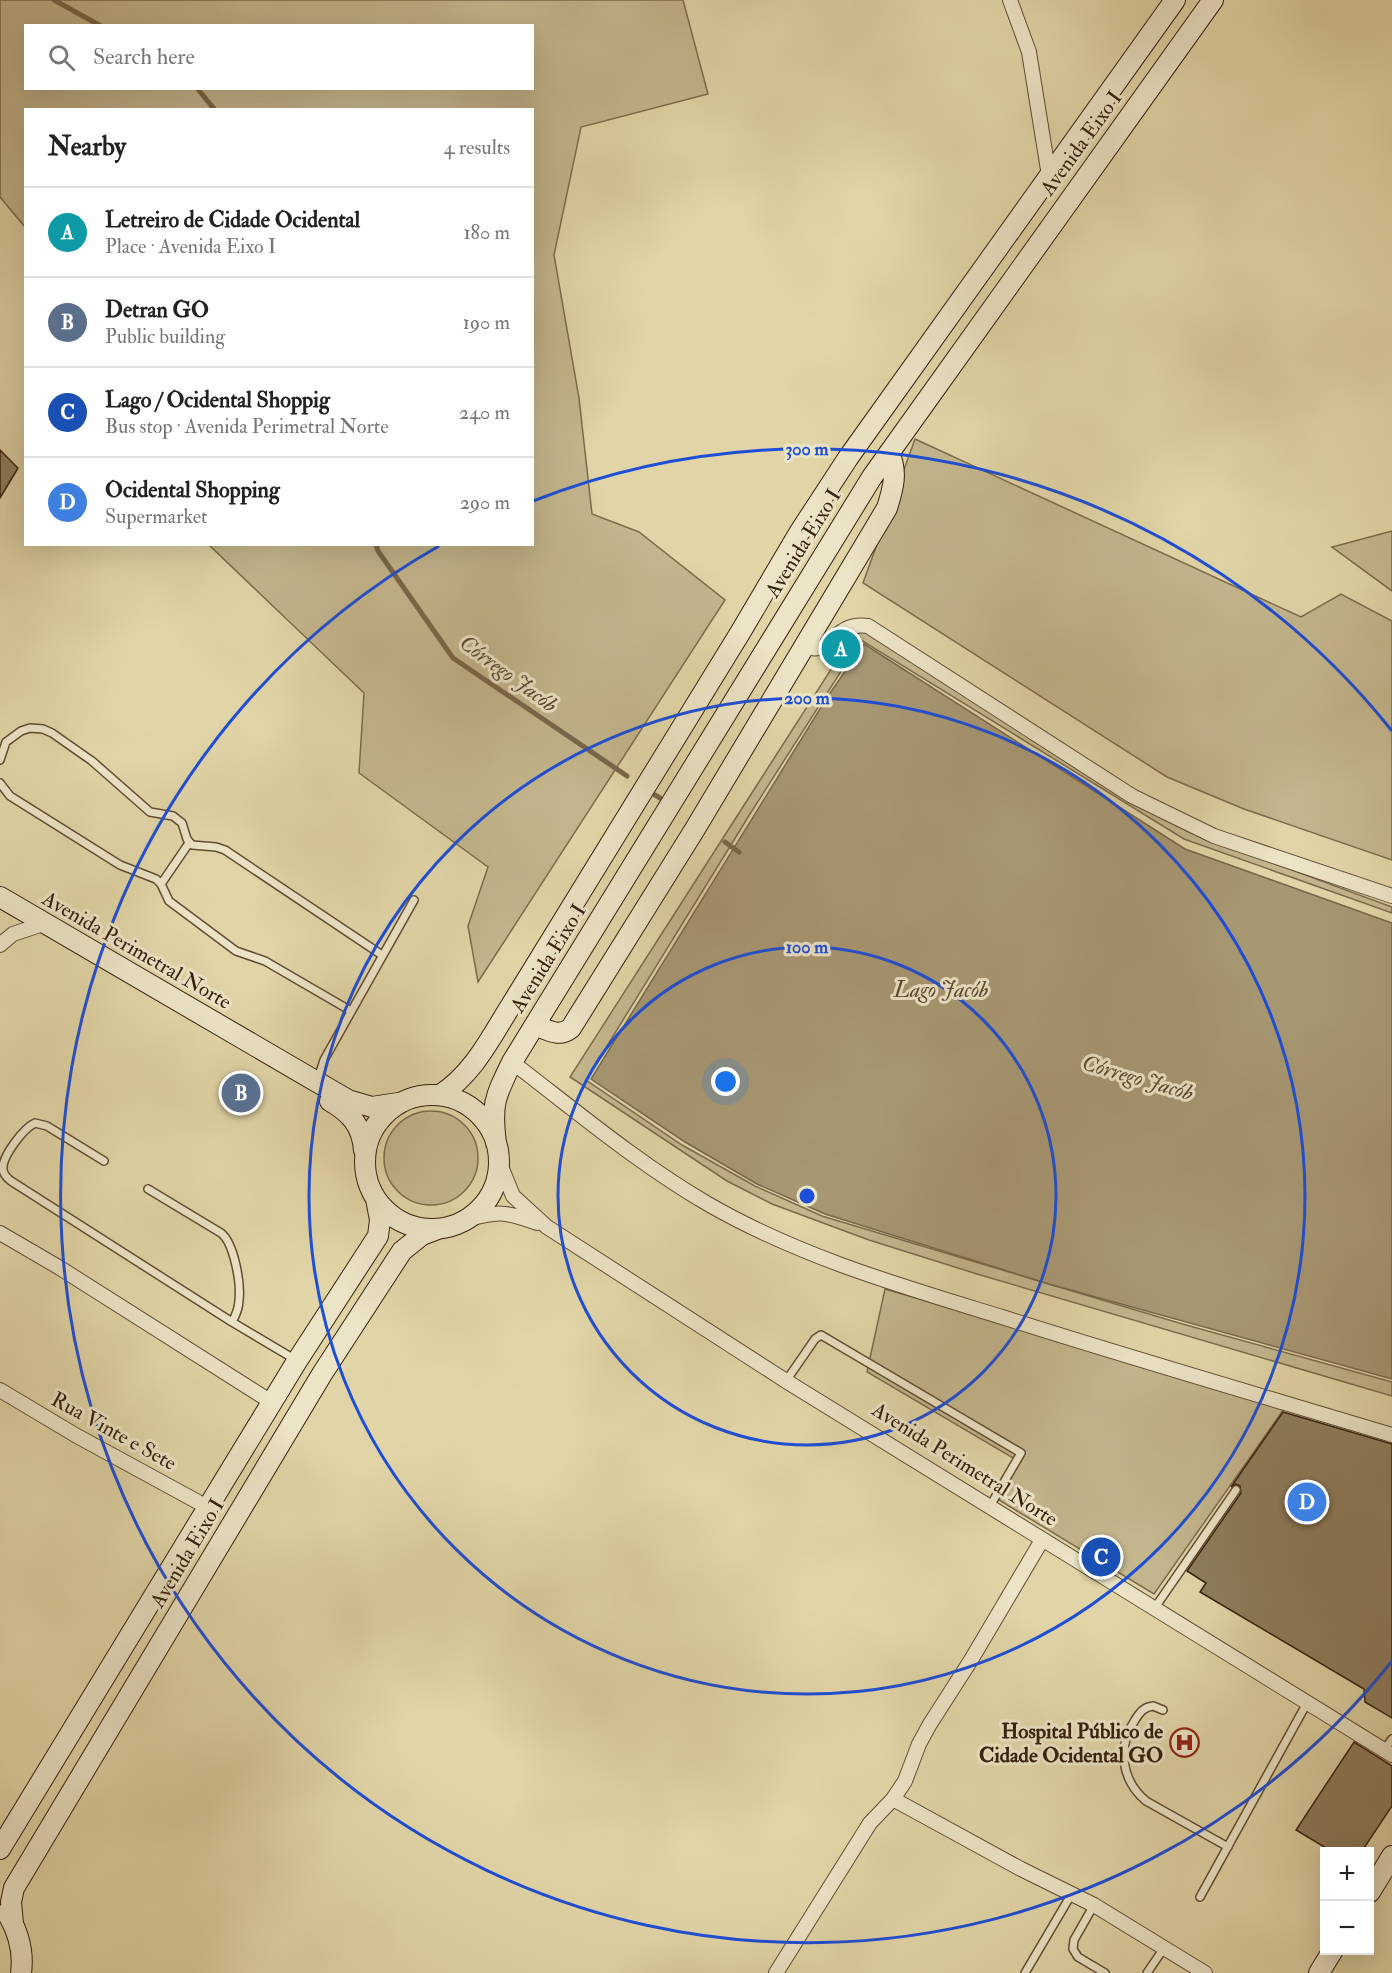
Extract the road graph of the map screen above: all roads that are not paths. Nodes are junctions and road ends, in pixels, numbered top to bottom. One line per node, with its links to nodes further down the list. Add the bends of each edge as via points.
1 (1010, 0): 4 (street, via 1029,52)
2 (1175, 0): 4 (main road, Avenida Eixo I)
3 (1213, 0): 5 (main road, Avenida Eixo I)
4 (1049, 176): 21 (main road, Avenida Eixo I, via 848,458 473,1065)
5 (889, 453): 6 (main road, via 894,481 887,508); 18 (main road, Avenida Eixo I)
6 (804, 646): 11 (street, via 819,649 847,627 868,626 1152,807 1214,836); 18 (main road, via 571,1028 556,1033)
7 (0, 760): 9 (lane, via 13,735 30,728 43,729 92,761 150,812 173,816 182,823)
8 (0, 783): 10 (lane, via 10,796 110,859)
9 (189, 843): 10 (lane); 16 (lane, via 225,850)
10 (161, 884): 17 (lane, via 169,901 236,951 265,961)
11 (1392, 896)
12 (0, 897): 14 (main road, Avenida Perimetral Norte)
13 (414, 900): 16 (lane)
14 (43, 924): 15 (street, via 17,932); 20 (main road, Avenida Perimetral Norte, via 250,1043)
15 (0, 945)
16 (382, 955): 17 (lane)
17 (351, 1011): 20 (lane, via 324,1060)
18 (536, 1024): 19 (main road, Avenida Eixo I)
19 (512, 1062): 23 (main road, Avenida Eixo I, via 493,1109); 37 (street, via 664,1177 758,1230 821,1258 1139,1360)
20 (318, 1087): 22 (main road, Avenida Perimetral Norte, via 360,1105); 24 (main road, Avenida Perimetral Norte, via 351,1115 361,1132)
21 (441, 1095): 22 (main road, via 419,1095); 23 (main road, via 456,1098 481,1115 490,1127)
22 (398, 1102): 24 (main road, via 375,1125)
23 (497, 1151): 28 (main road, via 499,1175 491,1195 485,1206); 29 (street, Avenida Perimetral Norte, via 513,1196)
24 (364, 1156): 27 (main road, via 366,1178)
25 (104, 1161): 32 (lane, via 48,1126 35,1123 12,1148 3,1170 11,1181)
26 (148, 1189): 32 (lane, via 228,1240 240,1293)
27 (375, 1199): 30 (main road, via 399,1221); 33 (main road, Avenida Eixo I, via 380,1220 378,1236)
28 (465, 1220): 29 (street, Avenida Perimetral Norte, via 501,1212); 30 (main road)
29 (547, 1227): 34 (street, Avenida Perimetral Norte)
30 (438, 1229): 55 (main road, Avenida Eixo I, via 422,1235 402,1251 322,1374 14,1888)
31 (0, 1233): 36 (street)
32 (232, 1322): 33 (lane)
33 (297, 1361): 36 (main road, Avenida Eixo I)
34 (786, 1381): 39 (street, Avenida Perimetral Norte); 39 (lane, via 821,1335 1021,1453)
35 (0, 1389): 40 (street, Rua Vinte e Sete)
36 (273, 1403): 40 (main road, Avenida Eixo I)
37 (1392, 1434)
38 (1236, 1490): 42 (lane)
39 (990, 1506): 41 (street, Avenida Perimetral Norte)
40 (208, 1508): 48 (main road, Avenida Eixo I)
41 (1042, 1540): 42 (street, Avenida Perimetral Norte); 46 (street, via 930,1724 905,1782)
42 (1154, 1609): 43 (street, Avenida Perimetral Norte)
43 (1307, 1703): 45 (street, Avenida Perimetral Norte); 47 (lane)
44 (1163, 1710): 47 (lane, via 1145,1708 1131,1727 1123,1755 1128,1778 1146,1801)
45 (1389, 1748)
46 (893, 1799): 51 (street); 59 (street, via 870,1823)
47 (1228, 1847): 52 (lane)
48 (0, 1849)
49 (1392, 1856): 50 (main road)
50 (1374, 1885)
51 (1071, 1895): 54 (street); 60 (lane)
52 (1200, 1897)
53 (0, 1904): 55 (main road)
54 (1094, 1905): 56 (street); 61 (lane, via 1073,1949 1078,1957)
55 (13, 1924): 58 (main road)
56 (1164, 1947): 62 (lane); 63 (street)
57 (1330, 1955): 64 (main road)
58 (22, 1970)
59 (776, 1973)
60 (1025, 1973)
61 (1105, 1973)
62 (1147, 1973)
63 (1205, 1973)
64 (1319, 1973)

